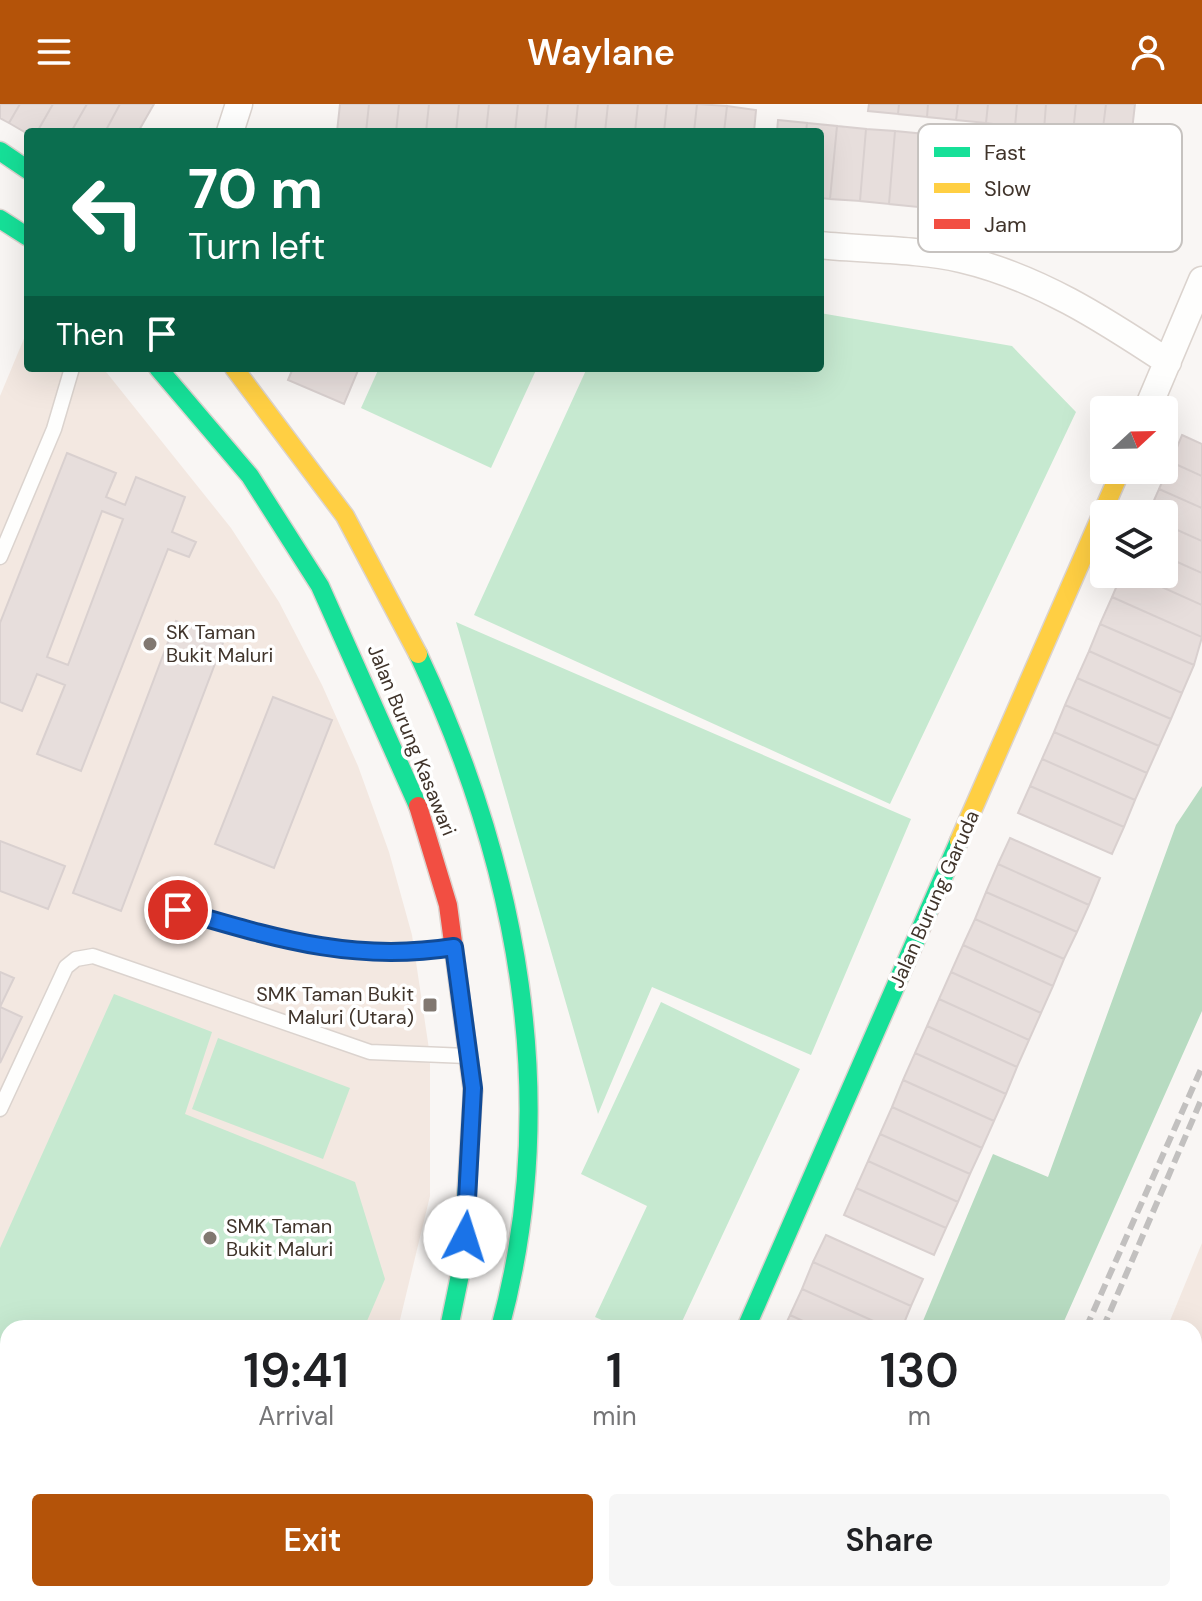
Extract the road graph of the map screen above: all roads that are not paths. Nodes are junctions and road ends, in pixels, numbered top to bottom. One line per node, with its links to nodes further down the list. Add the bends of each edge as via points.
1 (239, 104): 2 (street)
2 (231, 128)
3 (0, 151): 4 (street)
4 (24, 167)
5 (0, 219): 6 (street)
6 (24, 234)
7 (824, 245): 9 (street, via 959,259 1028,280 1088,309)
8 (1202, 280): 9 (street)
9 (1168, 362): 13 (street)
10 (71, 372): 15 (lane, via 54,429)
11 (161, 372): 17 (street, Jalan Burung Kasawari, via 250,476 320,586 425,821)
12 (237, 372): 21 (street, Jalan Burung Kasawari, via 324,486 396,606 459,750 486,835 520,990 529,1073 530,1162)
13 (1153, 396)
14 (1115, 484): 22 (street, Jalan Burung Garuda)
15 (0, 557)
16 (178, 910): 17 (lane, via 302,946 411,954)
17 (454, 947): 18 (street, Jalan Burung Kasawari)
18 (471, 1055): 19 (lane, via 370,1052 93,956 66,967); 20 (street, Jalan Burung Kasawari, via 468,1210)
19 (0, 1109)
20 (451, 1320)
21 (502, 1320)
22 (749, 1320)

